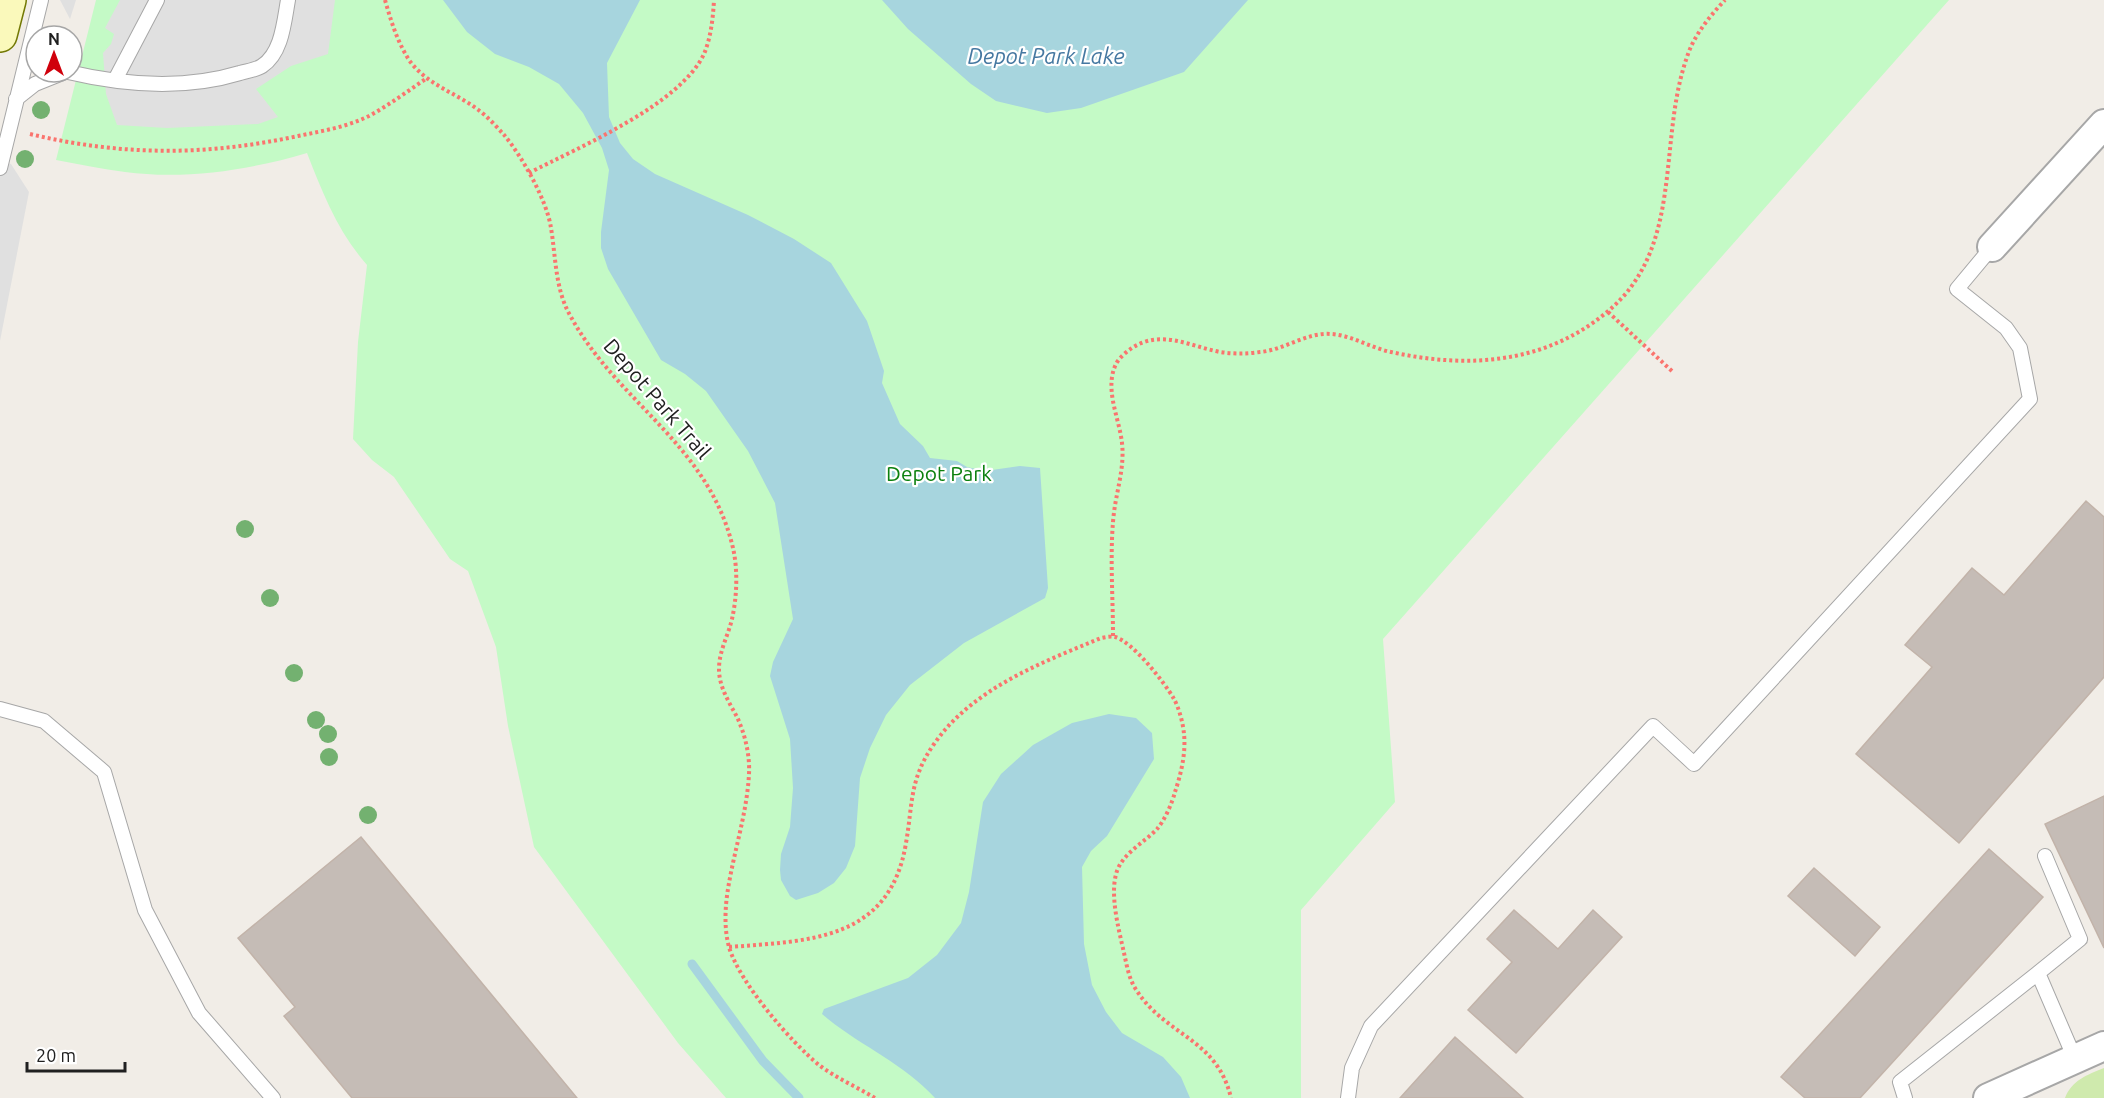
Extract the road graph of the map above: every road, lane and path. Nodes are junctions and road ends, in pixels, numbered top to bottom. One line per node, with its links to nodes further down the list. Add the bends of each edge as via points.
1 (157, 0): 11 (lane)
2 (288, 0): 11 (lane, via 280,43 262,66 219,79 173,84)
3 (385, 0): 10 (path, Depot Park Trail, via 396,37)
4 (714, 0): 17 (path, via 712,29 703,55 683,84 646,110)
5 (1725, 0): 19 (path, via 1703,26 1685,62 1674,116 1662,222 1653,246 1636,279)
6 (29, 4): 7 (lane); 8 (main road); 13 (lane)
7 (38, 24)
8 (0, 35)
9 (84, 75): 11 (lane)
10 (426, 78): 15 (path, via 368,116 335,128 246,146 144,152); 17 (path, Depot Park Trail, via 478,109 505,137)
11 (115, 80)
12 (35, 84): 13 (lane)
13 (16, 99): 16 (lane)
14 (2104, 124): 18 (street)
15 (50, 139)
16 (0, 168)
17 (529, 173): 24 (path, Depot Park Trail, via 551,224 556,274 570,316 606,368 676,440 703,477 733,549 736,585 719,669 723,691 747,748 749,773 727,891)
18 (1992, 247): 32 (lane, via 1957,289 2006,328 2020,348 2030,399 1694,764 1653,726 1371,1026 1352,1068)
19 (1608, 312): 20 (path); 21 (path, via 1557,343 1502,361 1420,357 1328,333 1263,352 1221,352 1170,339 1148,341 1129,350 1117,362 1112,379 1123,469 1113,519)
20 (1673, 372)
21 (1113, 636): 24 (path, via 1022,672 954,721 920,769 911,791 902,865 886,899 870,915 850,926 812,937); 31 (path, via 1122,640 1161,680 1174,700 1184,734 1181,772 1167,812 1159,827 1124,859 1116,872 1117,914 1129,976 1153,1009 1220,1066)
22 (0, 709): 29 (lane, via 44,721 104,772 145,910 199,1013)
23 (2045, 856): 25 (lane, via 2080,939)
24 (729, 947): 30 (path, Depot Park Trail, via 743,975 808,1055)
25 (2038, 973): 27 (lane); 33 (lane, via 1900,1082)
26 (2104, 1046): 27 (street)
27 (2074, 1059): 28 (street)
28 (2035, 1089): 34 (street)
29 (273, 1098)
30 (875, 1098)
31 (1231, 1098)
32 (1348, 1098)
33 (1905, 1098)
34 (1988, 1098)

